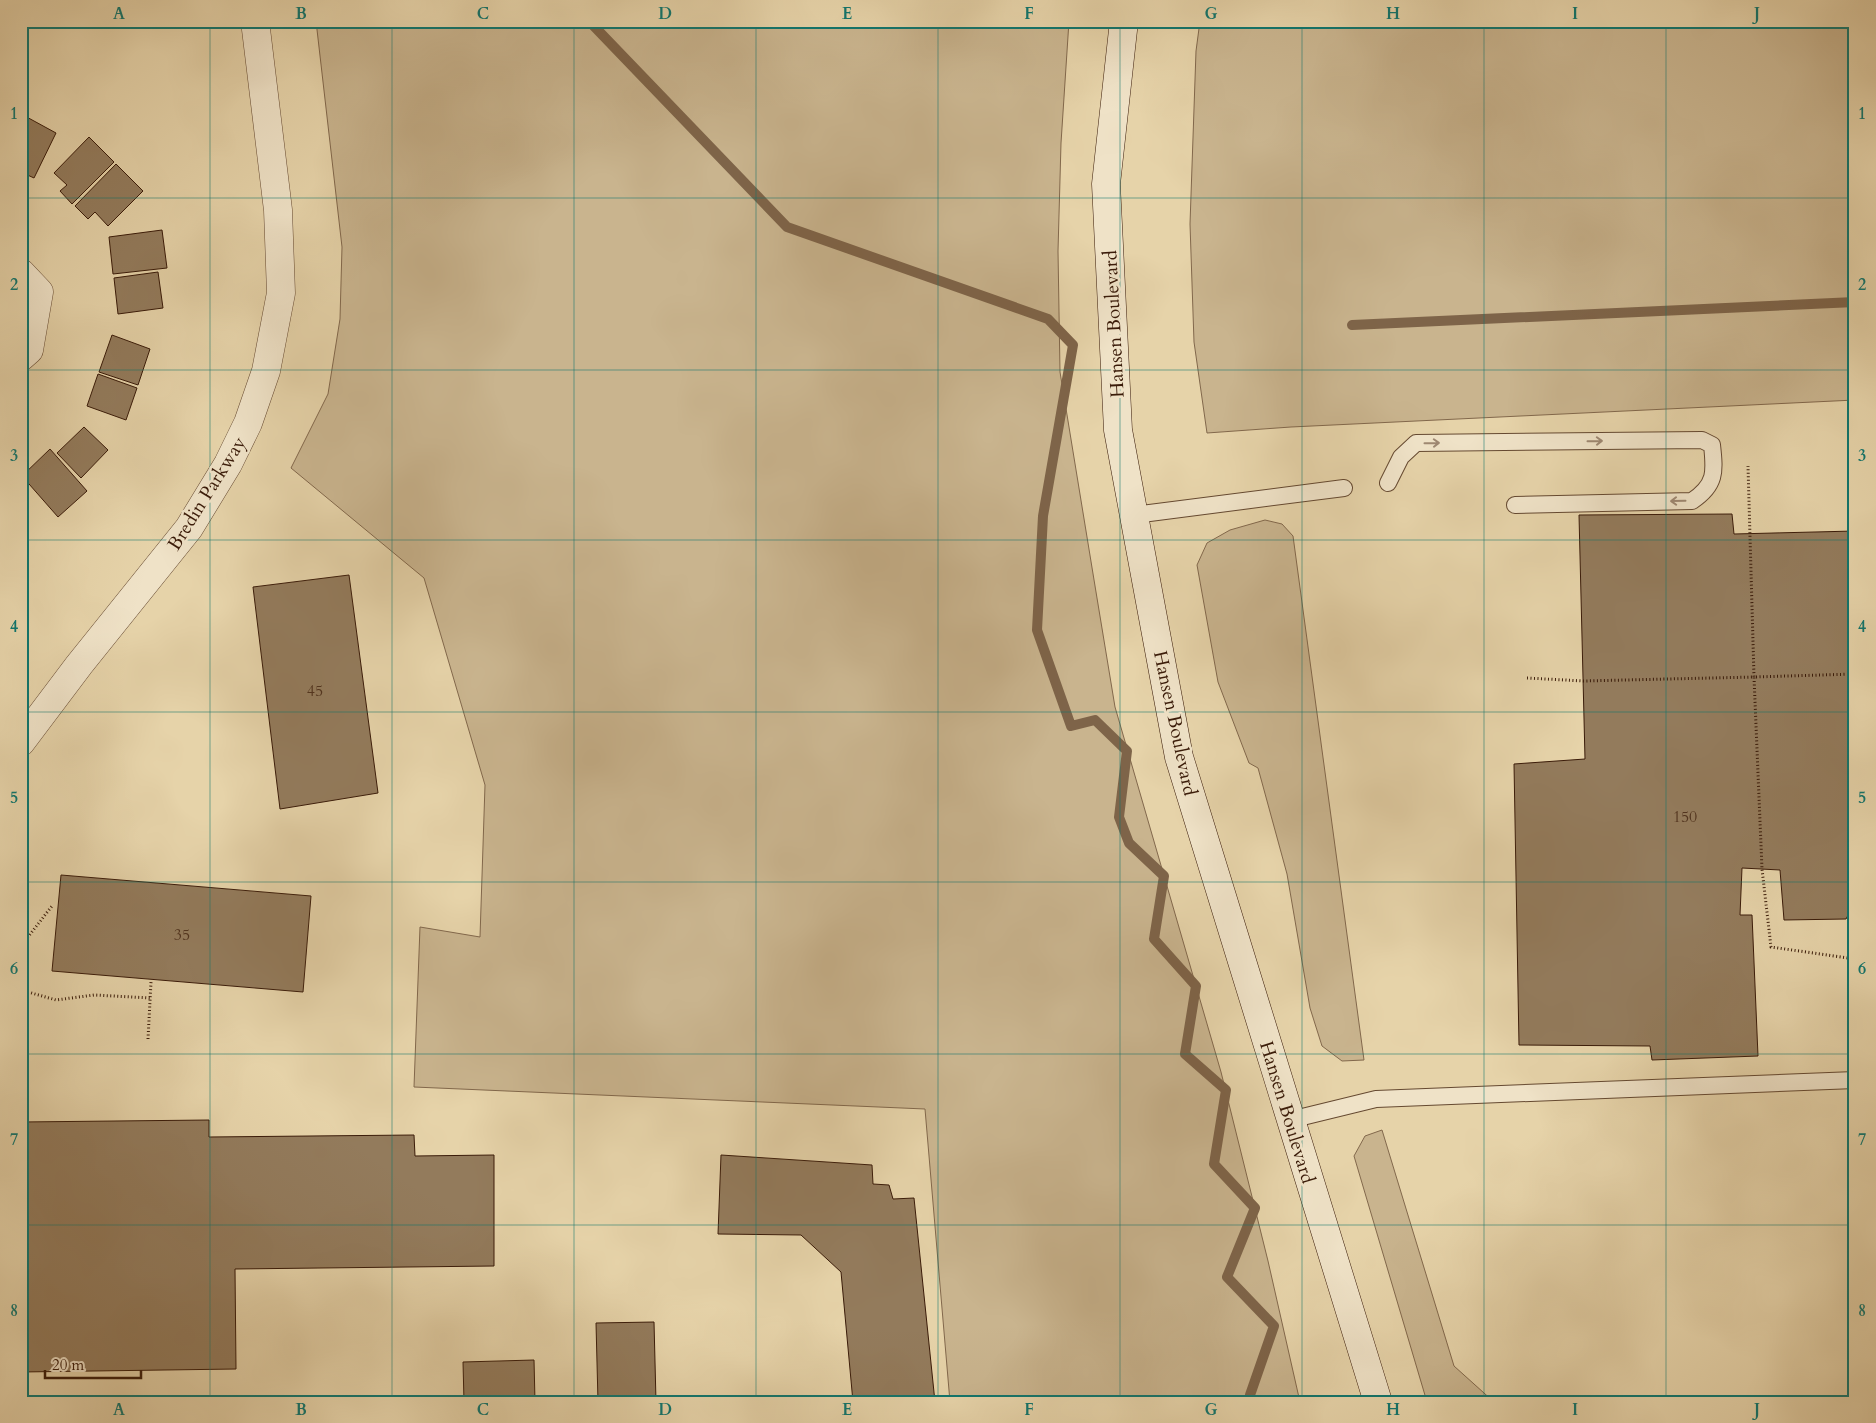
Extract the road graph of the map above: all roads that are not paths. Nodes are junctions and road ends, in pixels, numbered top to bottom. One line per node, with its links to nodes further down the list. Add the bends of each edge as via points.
1 (256, 21): 9 (street, Bredin Parkway, via 278,210 281,293 266,371 248,423 228,464 188,528)
2 (1124, 21): 8 (street, Hansen Boulevard, via 1106,184 1118,430)
3 (21, 272): 4 (street, via 39,292 29,350)
4 (21, 357)
5 (1388, 484): 7 (lane, one-way to 7, via 1401,457 1416,443 1702,440 1712,445 1714,468 1708,491 1692,501)
6 (1344, 488): 8 (lane)
7 (1516, 505)
8 (1134, 515): 11 (street, Hansen Boulevard, via 1179,758)
9 (21, 742)
10 (1855, 1080): 11 (lane, via 1376,1099)
11 (1290, 1120): 12 (street, Hansen Boulevard)
12 (1378, 1402)

